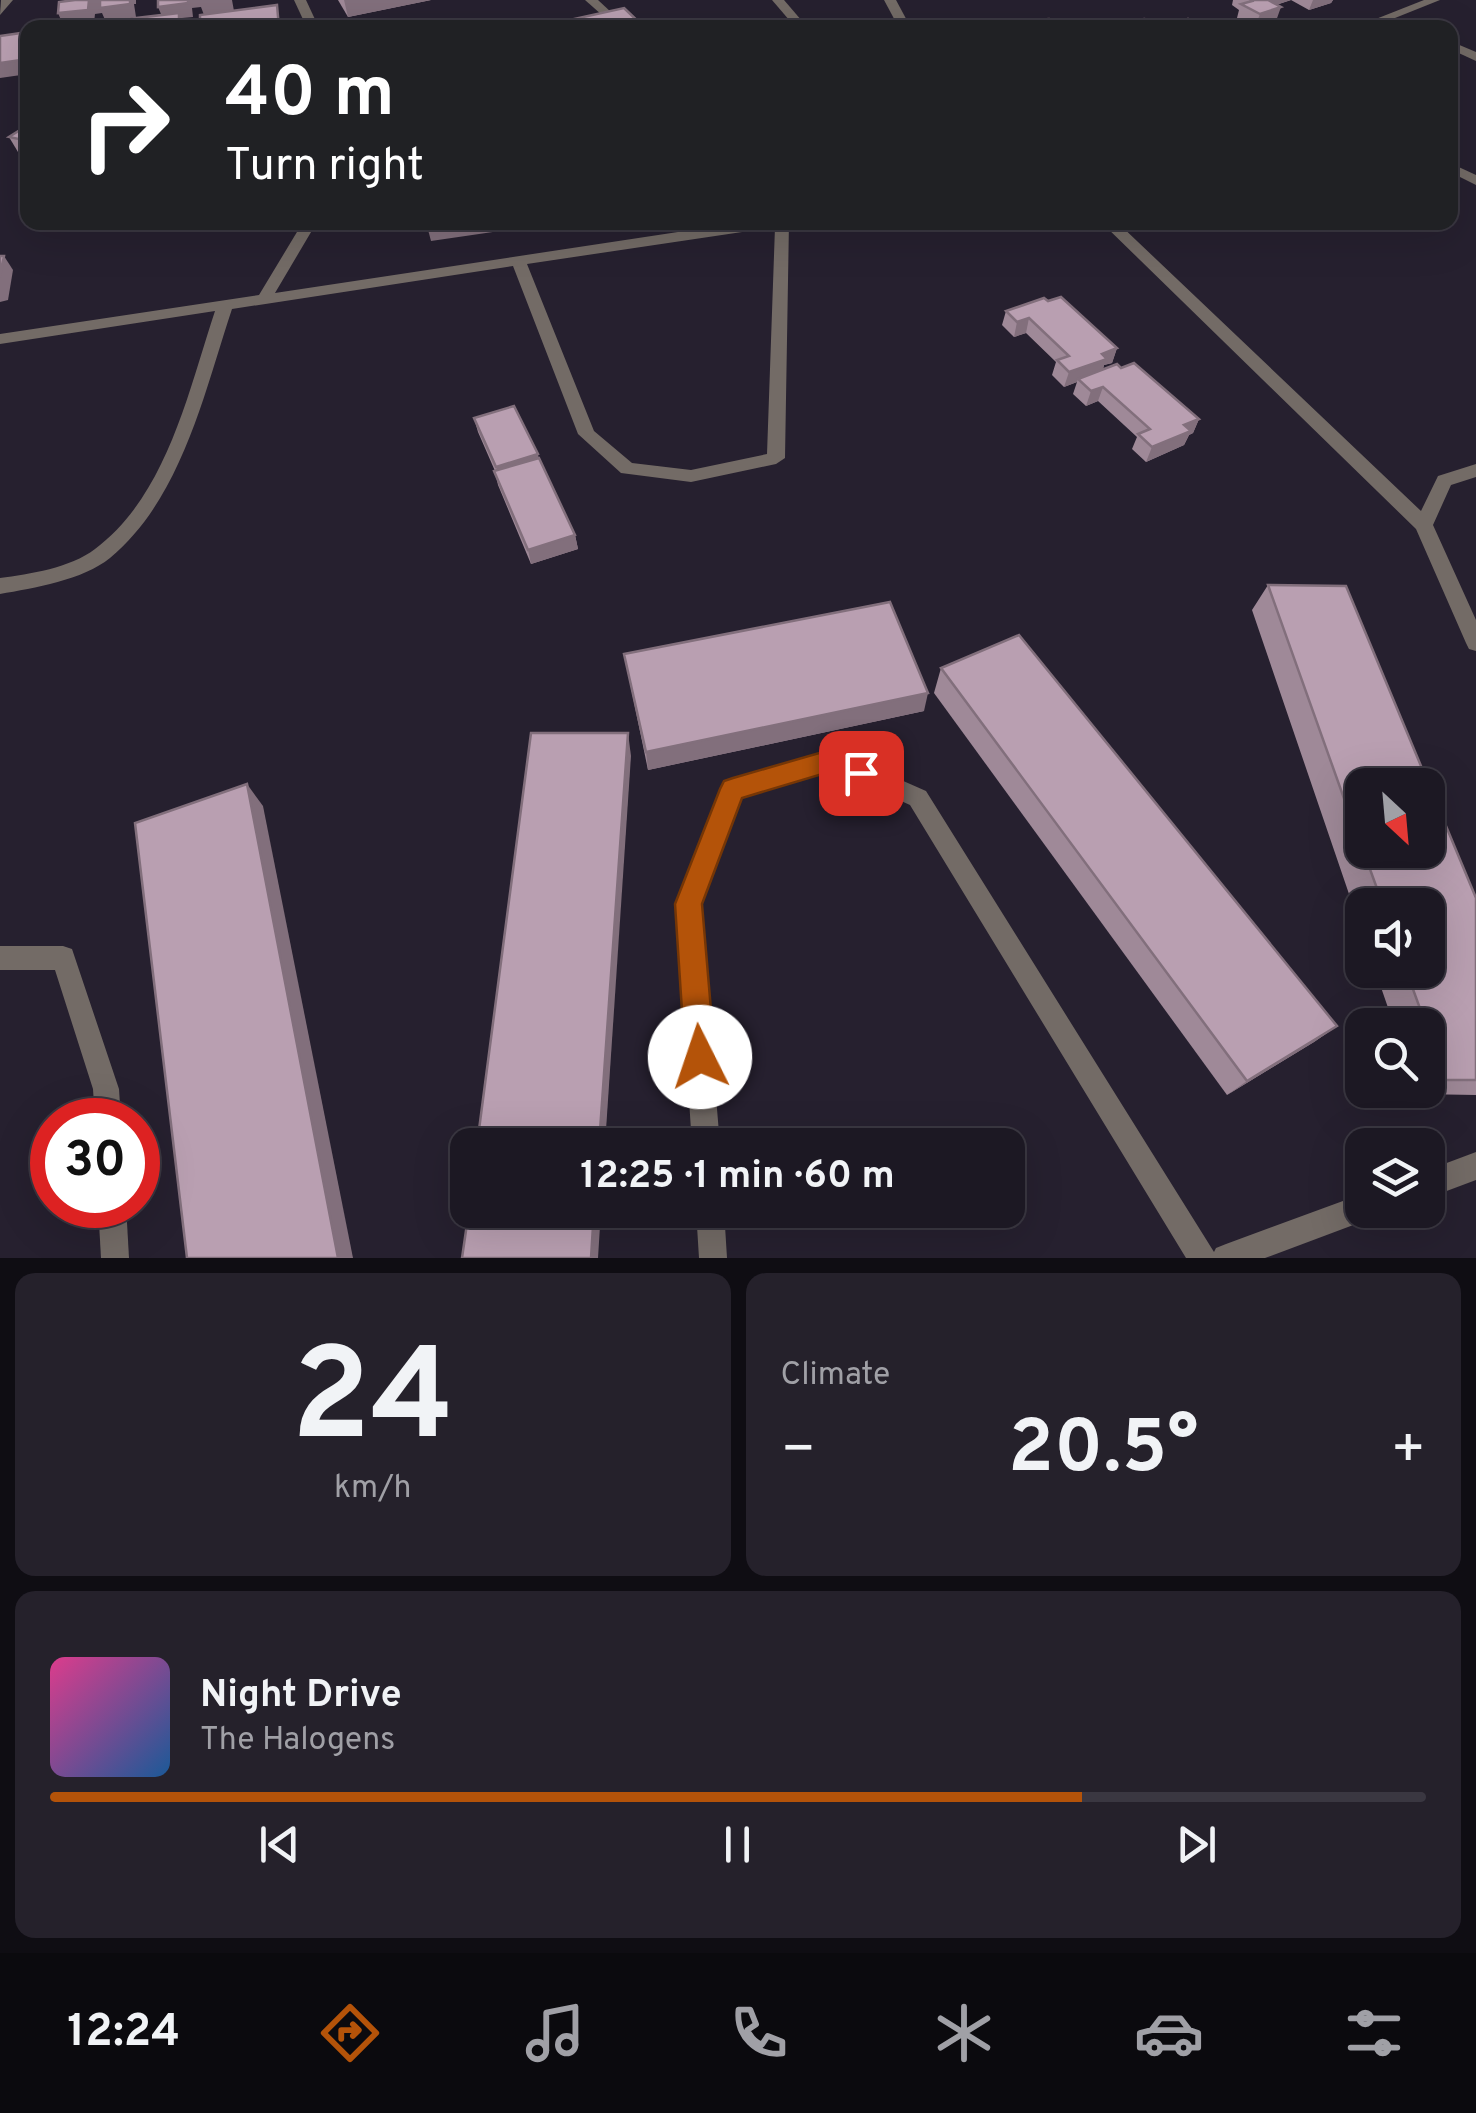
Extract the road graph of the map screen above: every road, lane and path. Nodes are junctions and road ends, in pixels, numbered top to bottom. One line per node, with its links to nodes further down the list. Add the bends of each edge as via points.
1 (7, 0): 5 (street)
2 (591, 0): 6 (street)
3 (778, 0): 8 (street)
4 (1434, 0): 7 (street)
5 (0, 12)
6 (606, 13)
7 (1391, 17): 9 (street); 10 (street)
8 (796, 20)
9 (1382, 20)
10 (1397, 20)
11 (305, 230): 16 (street)
12 (728, 230): 15 (street)
13 (779, 230): 15 (street, via 776,458 692,476 627,469 587,434)
14 (1116, 230): 20 (street)
15 (519, 263): 16 (street)
16 (264, 299): 17 (street)
17 (225, 306): 18 (street); 21 (street, via 160,486 101,555)
18 (0, 339)
19 (1476, 470): 20 (street, via 1444,481)
20 (1424, 524): 22 (street)
21 (0, 586)
22 (1476, 643)
23 (0, 958): 24 (street, via 62,958)
24 (107, 1098)
25 (705, 1128): 33 (street, via 688,904 733,789 833,760 918,798)
26 (1476, 1166): 27 (street)
27 (1445, 1178)
28 (1345, 1214): 34 (street)
29 (113, 1228): 31 (street)
30 (711, 1228): 32 (street)
31 (114, 1258)
32 (713, 1258)
33 (1202, 1258)
34 (1226, 1258)

